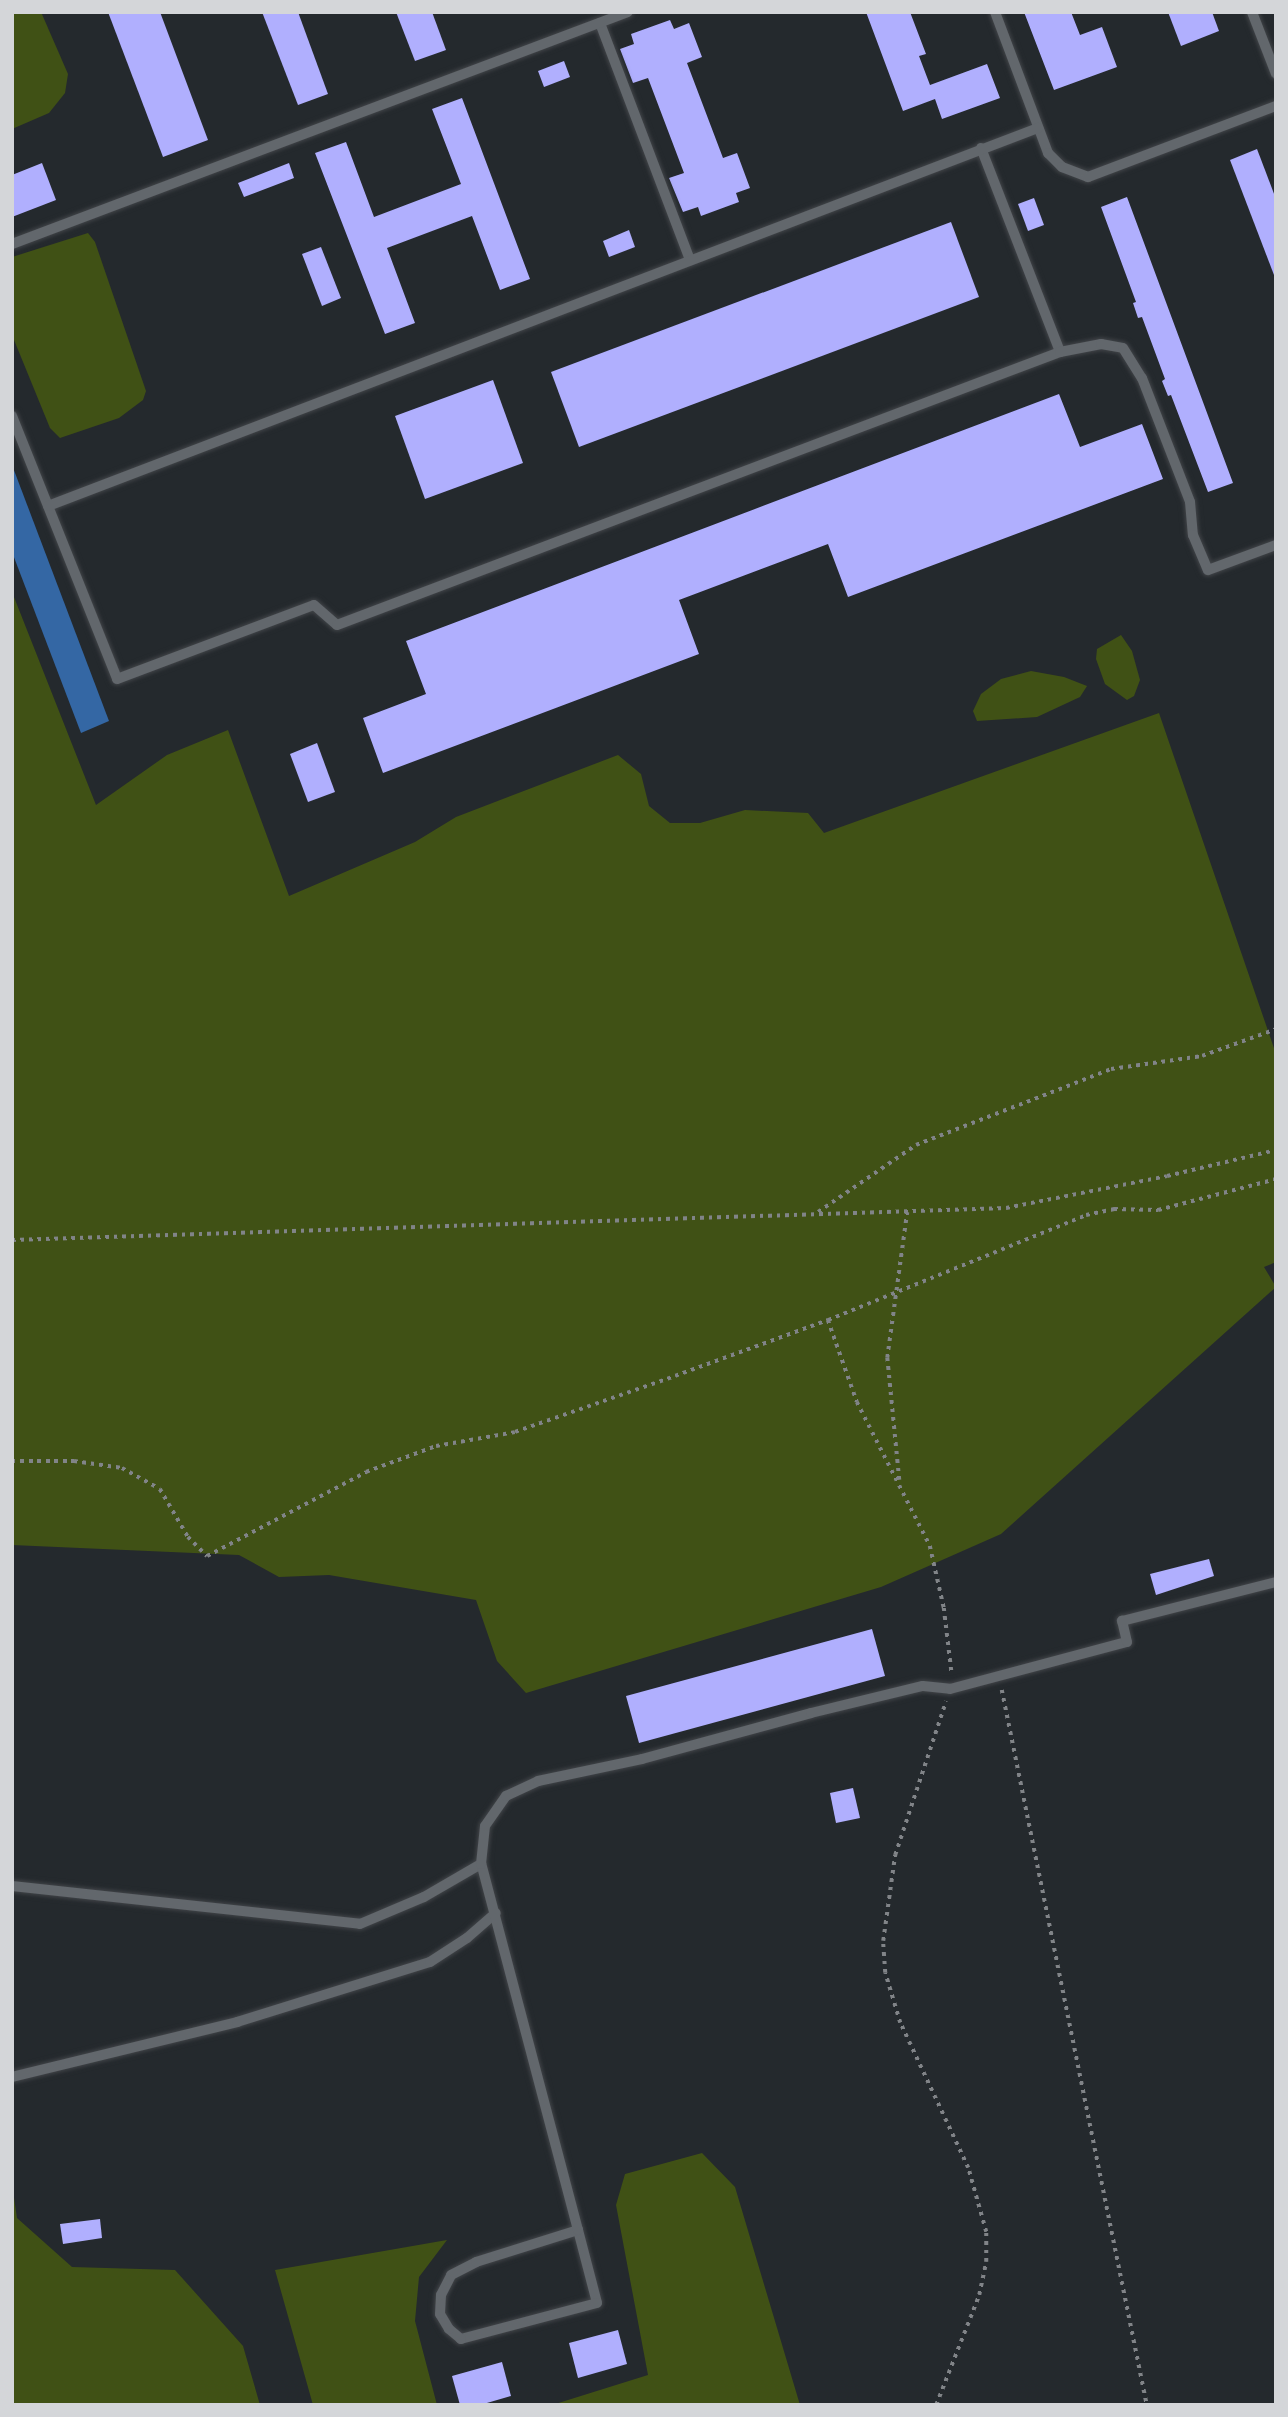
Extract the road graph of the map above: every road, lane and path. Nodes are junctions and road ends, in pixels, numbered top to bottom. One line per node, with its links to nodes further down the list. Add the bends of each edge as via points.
1 (628, 12): 4 (lane)
2 (995, 12): 7 (lane)
3 (1252, 12): 5 (lane)
4 (600, 23): 9 (lane); 10 (lane)
5 (1276, 74)
6 (1276, 106): 7 (lane, via 1088,177 1062,167 1048,153)
7 (1038, 128): 8 (lane)
8 (982, 148): 10 (lane); 11 (lane)
9 (12, 244)
10 (690, 260): 13 (lane)
11 (1060, 352): 13 (lane, via 337,625 314,605 117,679); 14 (lane, via 1101,344 1123,348 1142,378 1190,502 1194,534 1208,570)
12 (12, 416): 13 (lane)
13 (48, 506)
14 (1276, 545)
15 (1276, 1029): 19 (path, via 1202,1056 1111,1069 916,1145)
16 (1276, 1150): 18 (path, via 1006,1208)
17 (1276, 1179): 21 (path, via 1158,1210 1114,1209 1086,1215)
18 (907, 1212): 19 (path); 21 (path)
19 (817, 1213): 20 (path)
20 (12, 1240)
21 (897, 1290): 22 (path); 24 (path, via 887,1358)
22 (828, 1320): 23 (path, via 515,1432 436,1446 366,1472 207,1556 188,1537 160,1489 122,1468 74,1461); 24 (path, via 858,1402)
23 (12, 1461)
24 (899, 1482): 27 (path, via 930,1546)
25 (1276, 1582): 26 (lane, via 1122,1622 1126,1642)
26 (1000, 1676): 27 (lane); 34 (path)
27 (953, 1688): 28 (lane, via 923,1686 642,1759 538,1781 506,1796 485,1826); 33 (path, via 895,1855 883,1941 885,1973 900,2023 968,2168 985,2232 986,2262 979,2295)
28 (481, 1864): 29 (lane, via 424,1897 360,1924); 30 (lane)
29 (12, 1886)
30 (496, 1913): 31 (lane, via 430,1962 237,2022); 32 (lane)
31 (12, 2077)
32 (579, 2230): 32 (lane, via 597,2303 461,2339 449,2329 440,2314 441,2295 452,2275 476,2262)
33 (936, 2405)
34 (1147, 2405)

